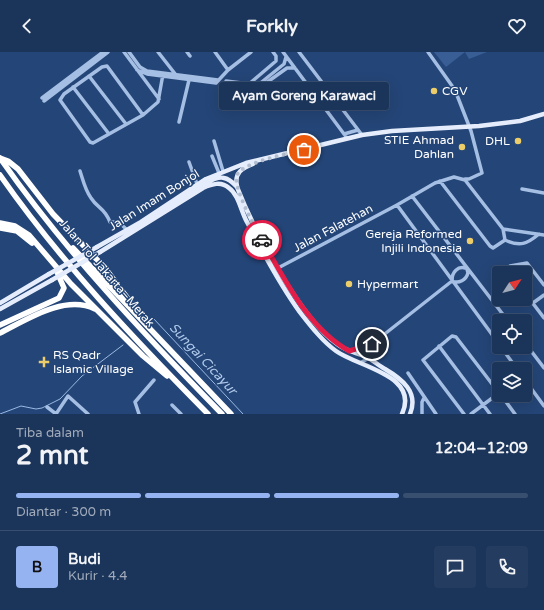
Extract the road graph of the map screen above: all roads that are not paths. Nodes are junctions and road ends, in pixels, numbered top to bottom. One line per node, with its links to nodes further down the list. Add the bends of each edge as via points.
1 (103, 52): 2 (street, via 43,99)
2 (108, 52)
3 (124, 52): 15 (street)
4 (129, 52): 15 (street)
5 (158, 52): 21 (street)
6 (215, 52): 18 (street)
7 (243, 52): 13 (street)
8 (251, 52): 13 (street)
9 (273, 52): 26 (street, via 276,61)
10 (283, 52): 14 (street)
11 (299, 52): 24 (street)
12 (428, 52): 34 (street, via 452,84)
13 (246, 56): 18 (street)
14 (286, 56): 16 (street); 26 (street, via 284,64 261,83)
15 (130, 57): 17 (street); 19 (street, via 143,69)
16 (295, 68): 26 (street, via 287,68 259,88); 29 (street)
17 (137, 70): 19 (street, via 147,74); 28 (street)
18 (228, 70): 23 (street, via 217,81)
19 (163, 74): 21 (street); 28 (street)
20 (89, 76): 27 (street); 31 (street, via 102,66 107,66); 33 (street)
21 (177, 76): 22 (street); 23 (street)
22 (189, 80): 23 (street); 32 (street)
23 (202, 80)
24 (321, 81): 29 (street); 35 (street)
25 (226, 82): 26 (street)
26 (249, 85)
27 (73, 87): 36 (street); 36 (street, via 61,97 61,103 93,143)
28 (159, 99): 31 (street)
29 (318, 99): 38 (street)
30 (544, 114): 34 (main road, Jalan Imam Bonjol, via 520,121)
31 (143, 115): 33 (street)
32 (179, 122)
33 (126, 124): 36 (street)
34 (469, 126): 37 (main road, Jalan Imam Bonjol); 47 (street, via 482,169 480,175 468,180 455,176)
35 (358, 130): 37 (street); 38 (street)
36 (109, 134)
37 (362, 135): 38 (main road, Jalan Imam Bonjol)
38 (346, 136): 42 (main road, Jalan Imam Bonjol)
39 (214, 141): 45 (street)
40 (212, 156): 45 (street)
41 (0, 158): 60 (highway, Jalan Tol Jakarta–Merak); 83 (highway, via 18,169 45,204 105,268)
42 (264, 160): 45 (main road, Jalan Imam Bonjol); 49 (main road, via 240,171 236,180)
43 (188, 162): 48 (street)
44 (80, 171): 58 (street, via 94,202 106,212 110,222 119,222)
45 (221, 172): 48 (main road, Jalan Imam Bonjol)
46 (0, 174): 94 (highway, Jalan Tol Jakarta–Merak, via 45,234 102,301)
47 (441, 181): 52 (street, Jalan Falatehan); 59 (street, via 454,177 465,180); 63 (street, via 490,246 493,248)
48 (197, 184): 54 (main road, Jalan Imam Bonjol)
49 (237, 187): 54 (main road, via 230,180 220,177); 66 (main road)
50 (522, 189): 51 (street)
51 (544, 193)
52 (413, 197): 53 (street, Jalan Falatehan); 67 (street)
53 (397, 205): 66 (street, Jalan Falatehan); 69 (street)
54 (156, 212): 55 (main road); 58 (main road, Jalan Imam Bonjol)
55 (159, 217): 73 (main road, Jalan Imam Bonjol, via 204,188 217,184 224,185 234,193 273,271); 76 (main road, Jalan Imam Bonjol, bridge)
56 (0, 223): 77 (highway, via 15,226 29,234 71,284)
57 (0, 228): 80 (highway, via 17,231 30,240 54,268 64,288 55,301)
58 (127, 230): 74 (main road, Jalan Imam Bonjol, bridge)
59 (503, 230): 61 (street); 63 (street)
60 (55, 231): 83 (highway, via 87,261); 108 (highway, Jalan Tol Jakarta–Merak, via 120,307)
61 (537, 235): 62 (street); 63 (street, via 523,245)
62 (544, 235)
63 (505, 240)
64 (510, 266): 65 (street, via 527,263)
65 (529, 266)
66 (278, 268): 72 (main road)
67 (467, 268): 69 (street, via 457,269 453,273); 69 (street, via 467,277 458,282); 78 (street)
68 (532, 269): 70 (street)
69 (452, 281): 82 (street); 84 (street)
70 (544, 285)
71 (544, 296): 75 (street)
72 (297, 299): 73 (main road); 86 (main road, via 336,344)
73 (293, 302): 89 (main road, Jalan Imam Bonjol, via 332,348)
74 (0, 303)
75 (533, 303): 79 (street)
76 (0, 309)
77 (100, 312): 81 (highway, via 82,305 67,305); 94 (highway, via 143,356)
78 (503, 314)
79 (544, 318)
80 (0, 325)
81 (0, 333)
82 (492, 335)
83 (161, 340): 109 (highway)
84 (372, 344): 86 (street); 88 (street)
85 (439, 346): 93 (street, via 452,336 456,337); 100 (street); 114 (street, via 423,360)
86 (349, 351): 88 (main road)
87 (532, 352): 90 (street)
88 (369, 358): 89 (street); 111 (main road, via 399,377 407,386 412,397)
89 (360, 363): 110 (main road, Jalan Imam Bonjol, via 390,377 402,388 406,401)
90 (544, 368)
91 (408, 373): 96 (street)
92 (154, 380): 105 (street, via 135,402)
93 (492, 384)
94 (183, 389): 107 (highway, Jalan Tol Jakarta–Merak)
95 (532, 390): 101 (street)
96 (424, 398): 112 (street); 113 (street)
97 (492, 399): 100 (street)
98 (506, 402): 117 (street)
99 (172, 405): 106 (street)
100 (483, 405): 115 (street); 116 (street)
101 (544, 406)
102 (47, 407): 103 (street)
103 (56, 414): 104 (street, via 68,396)
104 (88, 414)
105 (139, 414)
106 (181, 414)
107 (208, 414)
108 (222, 414)
109 (231, 414)
110 (402, 414)
111 (410, 414)
112 (422, 414)
113 (436, 414)
114 (464, 414)
115 (471, 414)
116 (490, 414)
117 (515, 414)

